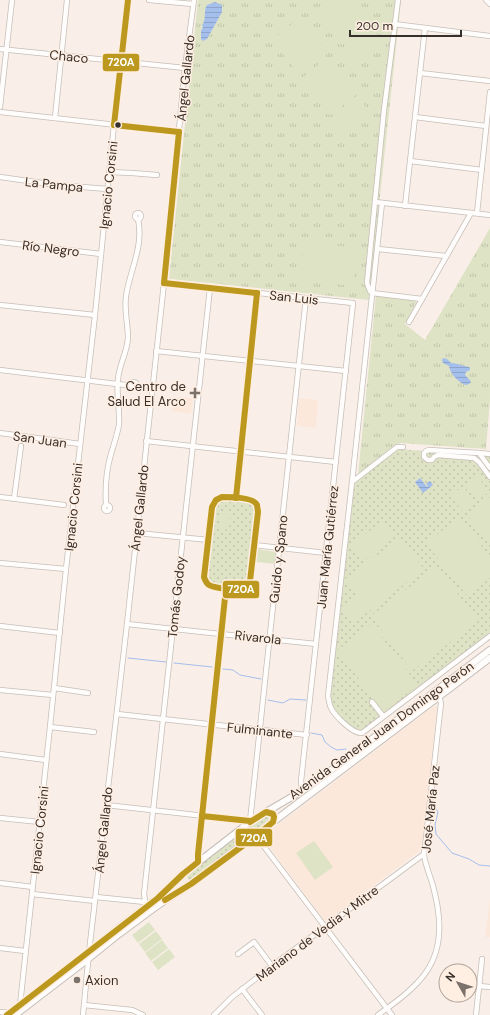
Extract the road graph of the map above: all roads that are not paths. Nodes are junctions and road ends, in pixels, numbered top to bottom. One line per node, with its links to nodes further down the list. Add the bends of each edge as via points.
1 (12, 0): 13 (street)
2 (67, 0): 14 (street)
3 (128, 0): 15 (street, Ignacio Corsini)
4 (149, 0): 7 (street)
5 (398, 0): 9 (street)
6 (486, 0): 8 (street)
7 (193, 2): 16 (street, Ángel Gallardo)
8 (490, 4)
9 (394, 24): 10 (street); 33 (street)
10 (425, 28): 11 (street); 17 (street)
11 (490, 36)
12 (0, 49): 13 (street, Chaco)
13 (6, 49): 14 (street, Chaco); 20 (street)
14 (62, 55): 15 (street, Chaco); 23 (street)
15 (121, 62): 16 (street, Chaco); 24 (street, Ignacio Corsini)
16 (185, 68): 26 (street, Ángel Gallardo)
17 (420, 73): 18 (street); 22 (street)
18 (490, 81)
19 (490, 92): 25 (street)
20 (0, 107)
21 (0, 112): 23 (street)
22 (415, 117): 25 (street); 27 (street)
23 (55, 118): 24 (street)
24 (114, 125): 26 (street); 29 (street, Ignacio Corsini)
25 (486, 126): 28 (street)
26 (179, 132): 44 (street, Ángel Gallardo)
27 (410, 161): 28 (street); 35 (street)
28 (482, 170): 37 (street)
29 (110, 172): 30 (street); 32 (street, Ignacio Corsini)
30 (157, 175)
31 (0, 177): 32 (street, La Pampa)
32 (108, 189): 42 (street, Ignacio Corsini)
33 (375, 202): 34 (street); 47 (street, via 367,283)
34 (382, 204): 35 (street); 41 (street)
35 (405, 206): 36 (street)
36 (470, 213): 37 (street); 43 (street)
37 (477, 213): 38 (street)
38 (490, 215)
39 (138, 219): 61 (street, via 140,241 125,303 128,341)
40 (0, 242): 42 (street, Río Negro)
41 (378, 248): 43 (street); 47 (street)
42 (101, 254): 52 (street, Ignacio Corsini)
43 (446, 256): 49 (street)
44 (164, 283): 45 (street, San Luis); 54 (street, Ángel Gallardo)
45 (210, 288): 46 (street, San Luis); 55 (street, Tomás Godoy)
46 (257, 293): 48 (street, San Luis); 56 (street)
47 (373, 293): 49 (street); 76 (street)
48 (306, 298): 50 (street, San Luis); 57 (street, Guido y Spano)
49 (422, 299): 53 (street)
50 (353, 303): 59 (street, Juan María Gutiérrez)
51 (0, 305): 52 (street)
52 (95, 315): 60 (street, Ignacio Corsini)
53 (409, 322)
54 (156, 351): 55 (street); 64 (street, Ángel Gallardo)
55 (202, 356): 56 (street); 67 (street, Tomás Godoy)
56 (251, 361): 57 (street); 69 (street)
57 (299, 366): 59 (street); 72 (street, Guido y Spano)
58 (0, 370): 60 (street)
59 (346, 372): 73 (street, Juan María Gutiérrez)
60 (88, 381): 61 (street); 65 (street, Ignacio Corsini)
61 (117, 384): 62 (street); 81 (street, via 119,425 107,472)
62 (131, 384)
63 (0, 433): 65 (street, San Juan)
64 (146, 442): 67 (street); 82 (street, Ángel Gallardo)
65 (80, 444): 89 (street, Ignacio Corsini)
66 (21, 446): 79 (street)
67 (192, 446): 69 (street); 83 (street, Tomás Godoy)
68 (404, 447): 76 (street, via 397,448)
69 (241, 452): 72 (street); 78 (street)
70 (479, 453): 71 (street); 74 (street); 75 (street, via 429,450 424,452 424,456 428,460 438,455 474,458)
71 (490, 454)
72 (289, 457): 73 (street); 86 (street, Guido y Spano)
73 (336, 462): 87 (street, Juan María Gutiérrez)
74 (490, 468)
75 (490, 477)
76 (352, 482): 108 (street, via 328,696 334,713 357,733 362,733)
77 (0, 497): 79 (street)
78 (236, 498): 84 (street, via 222,497 214,502); 85 (street, via 256,502 258,512)
79 (14, 499): 80 (street)
80 (64, 505)
81 (106, 505)
82 (137, 533): 83 (street); 91 (street, Ángel Gallardo)
83 (183, 537): 84 (street); 93 (street, Tomás Godoy)
84 (208, 540): 90 (street, via 205,582 213,587)
85 (254, 545): 86 (street); 90 (street, via 248,586 242,589)
86 (280, 548): 87 (street); 97 (street, Guido y Spano)
87 (326, 553): 98 (street, Juan María Gutiérrez)
88 (0, 563): 89 (street)
89 (66, 569): 94 (street, Ignacio Corsini)
90 (226, 588): 95 (street)
91 (127, 624): 93 (street, Rivarola); 107 (street, Ángel Gallardo)
92 (0, 626): 94 (street)
93 (173, 628): 95 (street, Rivarola); 109 (street, Tomás Godoy)
94 (60, 633): 101 (street, Ignacio Corsini)
95 (221, 633): 97 (street, Rivarola); 110 (street)
96 (490, 636): 108 (street)
97 (269, 639): 98 (street, Rivarola); 112 (street, Guido y Spano)
98 (316, 644): 114 (street, Juan María Gutiérrez)
99 (490, 650): 117 (main road, Avenida General Juan Domingo Perón)
100 (490, 658): 105 (main road, Avenida General Juan Domingo Perón)
101 (54, 688): 103 (street); 104 (street, Ignacio Corsini)
102 (0, 690): 104 (street)
103 (88, 693)
104 (53, 695): 111 (street, Ignacio Corsini)
105 (439, 696): 125 (main road, Avenida General Juan Domingo Perón); 127 (street, José María Paz, via 441,703)
106 (372, 702): 108 (street)
107 (117, 714): 109 (street, Fulminante); 118 (street, Ángel Gallardo)
108 (383, 716)
109 (163, 719): 110 (street, Fulminante); 119 (street, Tomás Godoy)
110 (212, 724): 112 (street, Fulminante); 121 (street)
111 (50, 727): 113 (street); 116 (street, Ignacio Corsini)
112 (259, 730): 114 (street, Fulminante); 124 (street, Guido y Spano)
113 (94, 732)
114 (307, 735): 117 (street, Juan María Gutiérrez)
115 (0, 754): 116 (street)
116 (46, 760): 123 (street, Ignacio Corsini)
117 (302, 791): 120 (main road, Avenida General Juan Domingo Perón)
118 (106, 805): 119 (street); 134 (street, Ángel Gallardo)
119 (153, 810): 121 (street); 135 (street, Tomás Godoy, via 144,894)
120 (266, 812): 124 (main road, Avenida General Juan Domingo Perón); 125 (main road, via 274,815)
121 (202, 816): 124 (street); 128 (street)
122 (0, 818): 123 (street)
123 (40, 822): 132 (street, Ignacio Corsini)
124 (250, 822): 128 (main road, Avenida General Juan Domingo Perón)
125 (273, 822): 126 (main road, Avenida General Juan Domingo Perón)
126 (256, 836): 131 (main road, Avenida General Juan Domingo Perón); 136 (street)
127 (424, 854): 136 (street, Mariano de Vedia y Mitre); 149 (street, José María Paz, via 438,908 438,942 433,961 423,977)
128 (198, 862): 129 (main road, Avenida General Juan Domingo Perón)
129 (183, 874): 131 (main road, via 184,881); 135 (main road, Avenida General Juan Domingo Perón, via 158,898)
130 (0, 884): 132 (street)
131 (191, 884): 141 (main road, Avenida General Juan Domingo Perón, via 144,915)
132 (33, 887): 133 (street, Ignacio Corsini)
133 (32, 894): 134 (street); 138 (street, Ignacio Corsini)
134 (96, 899): 135 (street); 139 (street, Ángel Gallardo)
135 (146, 904): 139 (main road, Avenida General Juan Domingo Perón)
136 (325, 927): 143 (street, Mariano de Vedia y Mitre); 149 (street)
137 (0, 948): 138 (street)
138 (25, 951): 147 (street, Ignacio Corsini)
139 (89, 952): 141 (street, Ángel Gallardo); 147 (main road, Avenida General Juan Domingo Perón)
140 (238, 954): 143 (street, via 254,942)
141 (88, 960): 148 (street, Ángel Gallardo); 151 (main road, Avenida General Juan Domingo Perón)
142 (482, 960): 144 (street)
143 (272, 966): 146 (street, Mariano de Vedia y Mitre)
144 (479, 986): 145 (street); 158 (street)
145 (490, 987)
146 (242, 989): 154 (street, Mariano de Vedia y Mitre); 155 (street)
147 (20, 1005): 151 (main road, Avenida General Juan Domingo Perón)
148 (84, 1005): 152 (street, Ángel Gallardo); 153 (street, via 132,1010)
149 (387, 1008): 156 (street, José María Paz); 157 (street)
150 (0, 1012): 151 (street)
151 (14, 1014)
152 (83, 1015)
153 (143, 1015)
154 (214, 1015)
155 (262, 1015)
156 (378, 1015)
157 (392, 1015)
158 (476, 1015)

